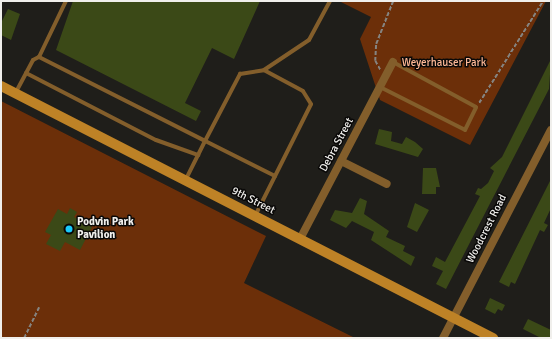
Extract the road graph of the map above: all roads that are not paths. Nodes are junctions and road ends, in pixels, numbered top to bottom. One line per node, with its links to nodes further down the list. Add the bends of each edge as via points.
1 (66, 1): 3 (lane)
2 (330, 1): 5 (lane, via 309,40)
3 (40, 57): 6 (lane, via 33,60); 11 (lane)
4 (393, 62): 7 (street, Debra Street); 7 (lane, via 476,107 465,130)
5 (264, 70): 11 (lane, via 240,74); 14 (lane, via 304,91 311,104)
6 (26, 73): 9 (lane); 12 (lane, via 156,140)
7 (382, 83): 13 (street, Debra Street)
8 (1, 86): 9 (street, 9th Street)
9 (16, 93): 15 (street, 9th Street)
10 (551, 130): 19 (street, Woodcrest Road)
11 (205, 141): 12 (lane); 14 (lane)
12 (198, 155): 15 (lane)
13 (341, 161): 16 (street); 18 (street, Debra Street)
14 (275, 176): 17 (lane)
15 (185, 179): 17 (street, 9th Street)
16 (387, 184)
17 (255, 216): 18 (street, 9th Street)
18 (300, 239): 19 (street, 9th Street)
19 (453, 318): 20 (street, Woodcrest Road); 21 (street, 9th Street)
20 (443, 338)
21 (493, 338)

